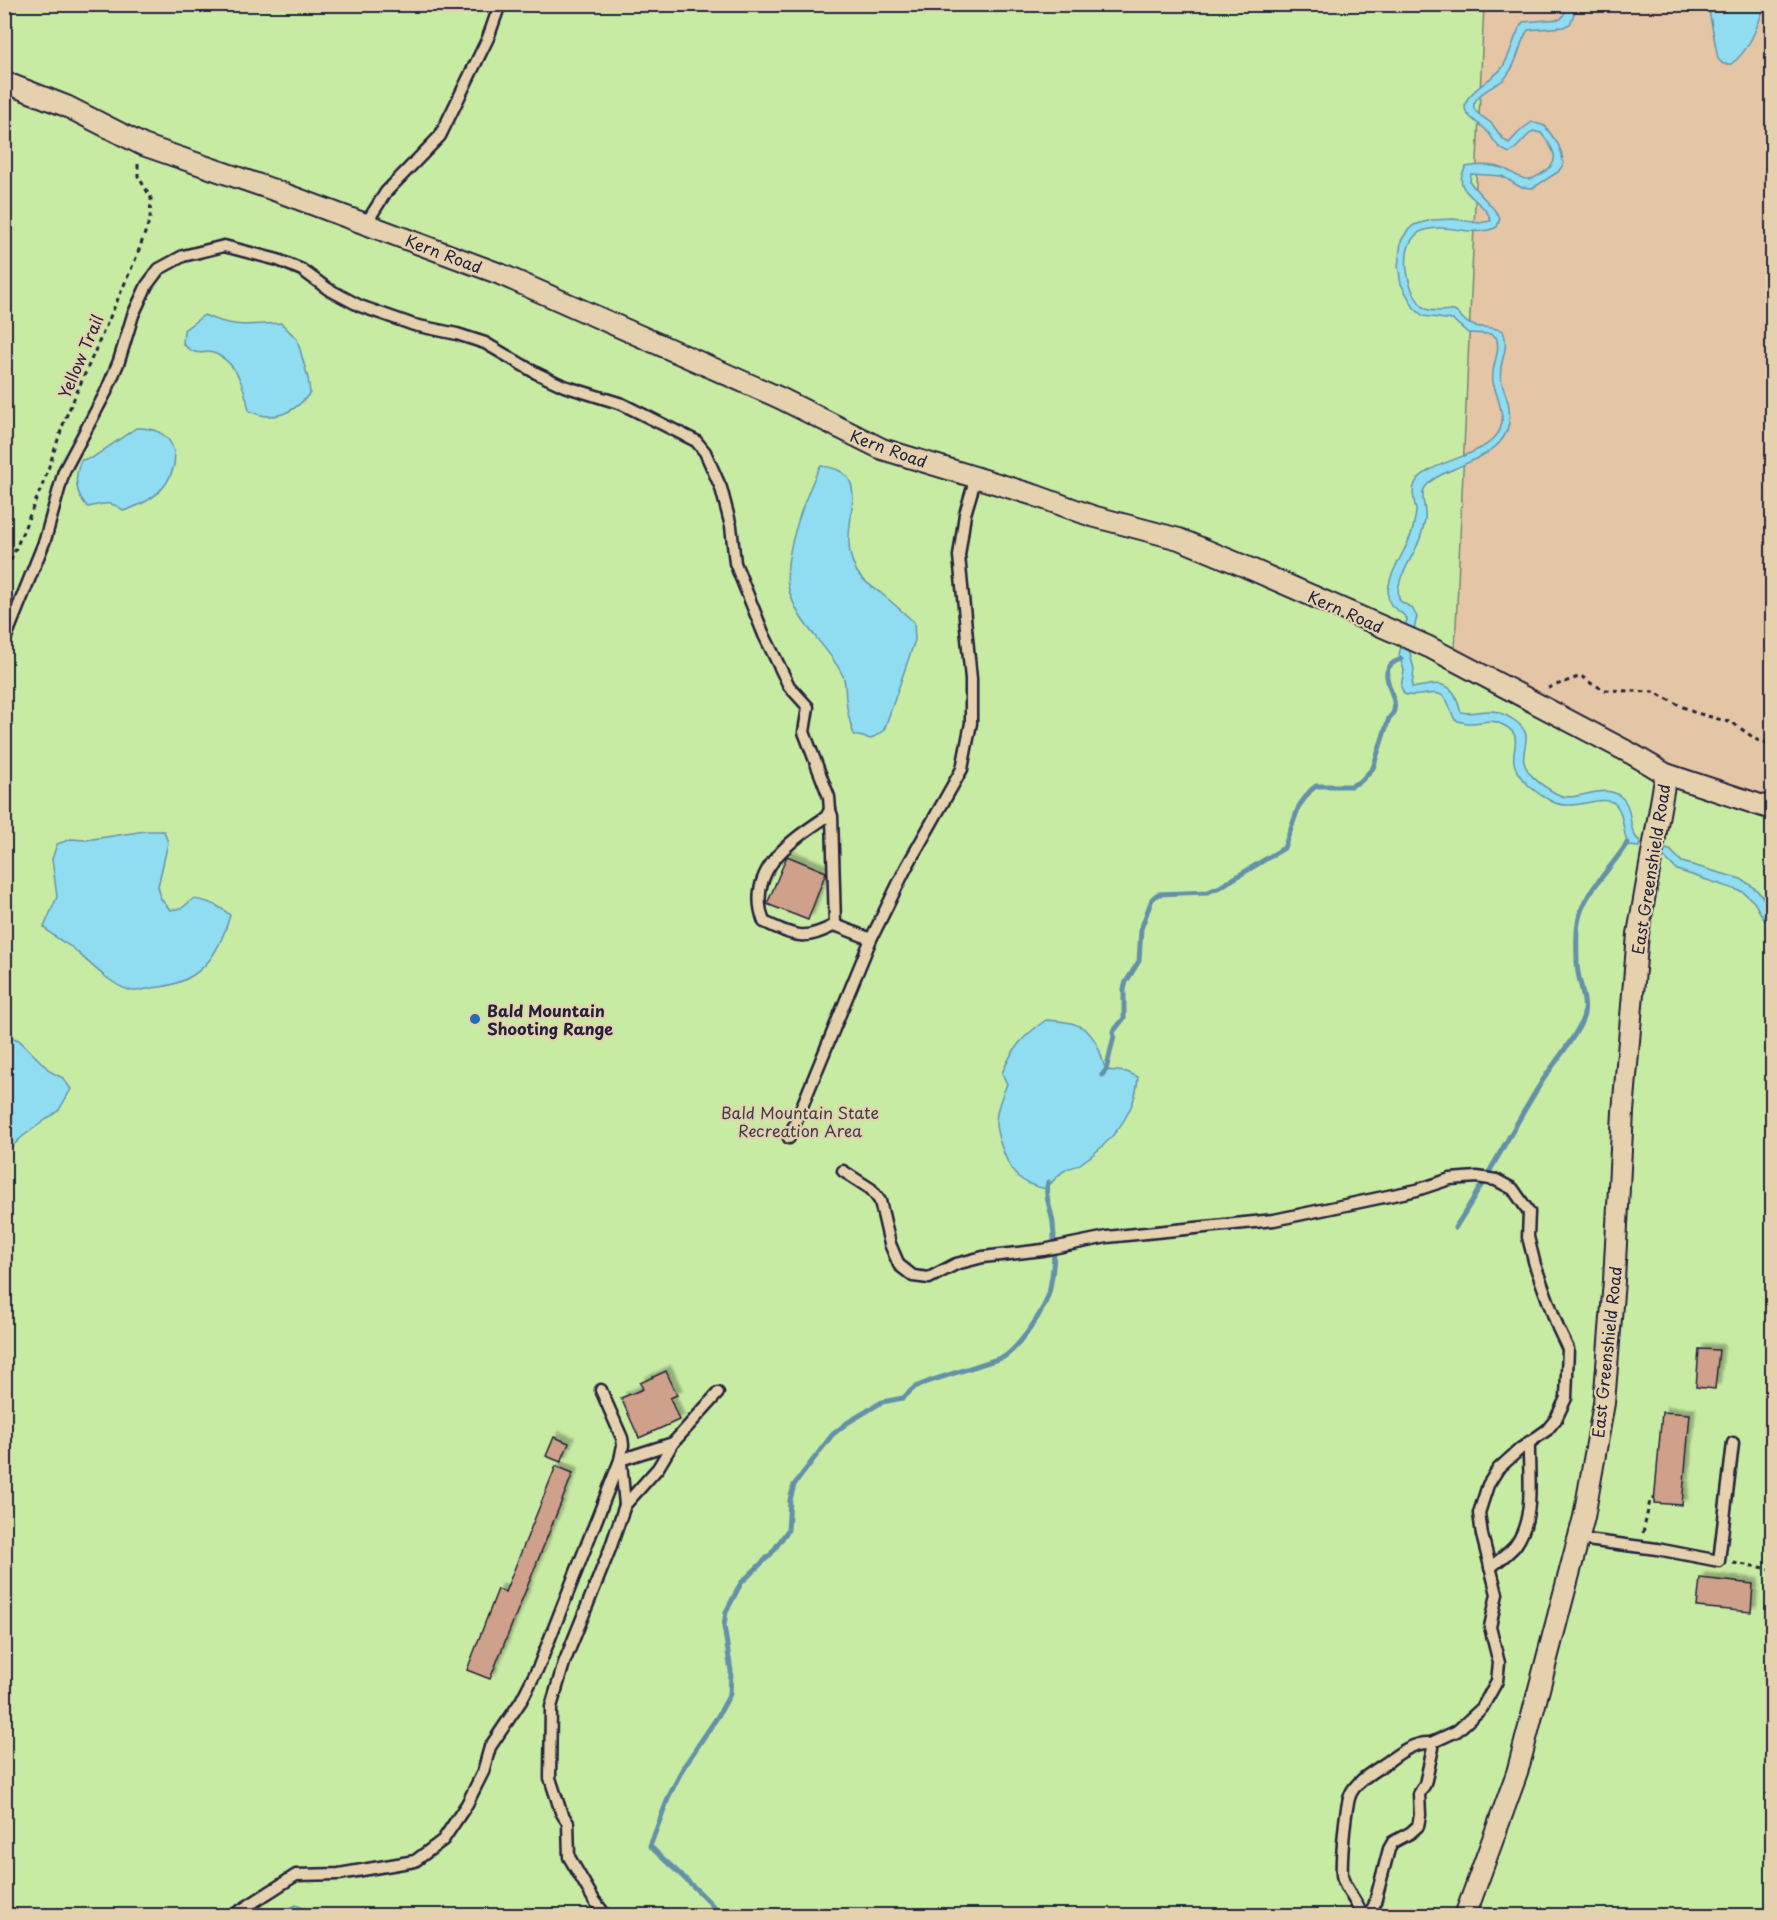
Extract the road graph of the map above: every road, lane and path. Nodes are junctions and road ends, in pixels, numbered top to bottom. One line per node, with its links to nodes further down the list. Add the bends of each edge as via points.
1 (500, 4): 4 (lane, via 488,38 440,136 386,192)
2 (4, 82): 3 (street, Kern Road, via 66,106)
3 (143, 144): 4 (street, Kern Road); 6 (path, Yellow Trail, via 138,176 152,198 150,219)
4 (365, 225): 5 (street, Kern Road, via 500,274 780,398 882,449)
5 (976, 477): 8 (street, Kern Road, via 1092,516 1179,539 1429,647); 14 (lane, via 959,556 971,679 971,723 962,769 906,868)
6 (4, 577)
7 (4, 642): 12 (lane, via 45,540 64,471 106,392 147,285 159,269 183,256 225,246 302,270 360,306 484,343 564,386 622,404 696,441 721,488 735,562 760,626 789,686 808,707 804,732 829,797)
8 (1524, 697): 9 (path, via 1581,676 1605,690 1654,692 1693,712 1733,723 1757,740); 10 (street, Kern Road)
9 (1773, 744)
10 (1666, 774): 11 (street, Kern Road); 25 (street, East Greenshield Road, via 1638,934 1604,1403)
11 (1773, 809)
12 (830, 810): 13 (lane); 13 (lane, via 826,817 789,842 769,865 759,891 758,907 764,922 796,936 814,936)
13 (835, 926): 14 (lane)
14 (872, 939): 15 (lane)
15 (789, 1138)
16 (843, 1171): 19 (lane, via 871,1189 880,1200 899,1265 913,1276 929,1278 956,1264 983,1257 1107,1237 1274,1220 1417,1190 1450,1179 1496,1180 1513,1190 1529,1212 1528,1237 1535,1265 1568,1349 1563,1408 1547,1430)
17 (601, 1390): 22 (lane, via 622,1438)
18 (718, 1393): 20 (lane)
19 (1529, 1442): 28 (lane, via 1530,1501 1526,1523 1515,1545); 28 (lane, via 1498,1469 1481,1503 1482,1535)
20 (673, 1443): 22 (lane); 24 (lane, via 658,1468)
21 (1733, 1443): 27 (lane)
22 (620, 1460): 24 (lane); 31 (lane, via 539,1666 522,1701 490,1747 467,1804 443,1840 415,1861 339,1874 296,1875)
23 (1655, 1498): 26 (path, via 1650,1501)
24 (625, 1505): 32 (lane, via 551,1707 550,1778 568,1823 568,1857)
25 (1579, 1539): 26 (lane); 35 (street, East Greenshield Road, via 1517,1773)
26 (1641, 1547): 27 (lane)
27 (1719, 1561): 29 (path)
28 (1491, 1568): 30 (lane, via 1497,1594 1490,1627 1499,1663 1497,1681 1482,1708 1457,1731)
29 (1773, 1569)
30 (1431, 1743): 33 (lane, via 1420,1743 1400,1753 1361,1780 1352,1792 1342,1876); 34 (lane, via 1425,1784 1419,1794 1418,1826 1389,1849 1374,1906)
31 (232, 1916)
32 (606, 1916)
33 (1362, 1916)
34 (1367, 1916)
35 (1465, 1916)

